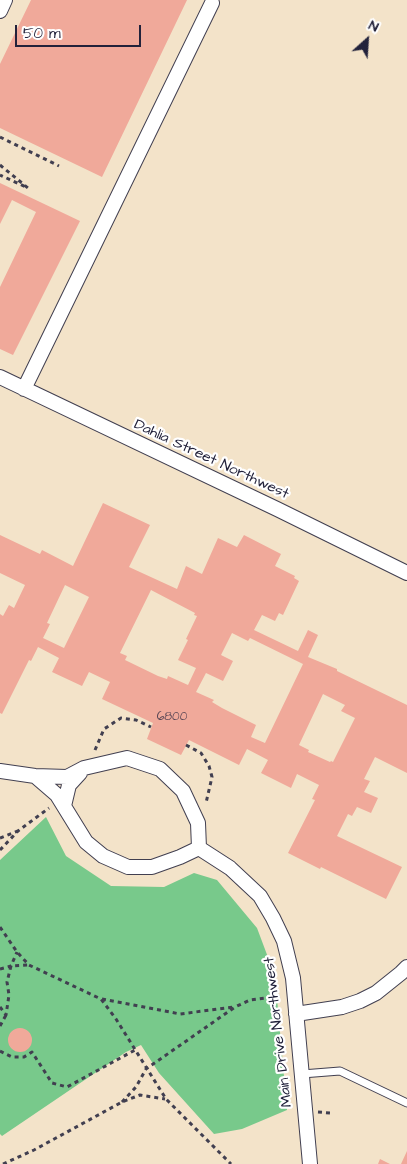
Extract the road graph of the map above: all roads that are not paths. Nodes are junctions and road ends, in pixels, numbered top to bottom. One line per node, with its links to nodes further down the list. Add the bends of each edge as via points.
1 (5, 0): 3 (street)
2 (212, 3): 5 (street)
3 (0, 11)
4 (0, 377): 5 (street, Dahlia Street Northwest)
5 (24, 389): 6 (street, Dahlia Street Northwest)
6 (407, 573)
7 (84, 768): 9 (street, via 67,777); 10 (street); 11 (street, via 127,758 160,769 183,791 198,823)
8 (0, 770): 9 (street)
9 (35, 776): 10 (street, via 57,795)
10 (57, 806): 11 (street, via 86,842 103,856 128,867 152,867)
11 (199, 848): 13 (street, Main Drive Northwest, via 240,876 260,896 270,912 288,953)
12 (407, 967): 13 (street, via 376,993 360,1001)
13 (296, 1014): 14 (street, Main Drive Northwest)
14 (302, 1074): 15 (lane, via 340,1071); 16 (street, Main Drive Northwest)
15 (407, 1103)
16 (310, 1164)

